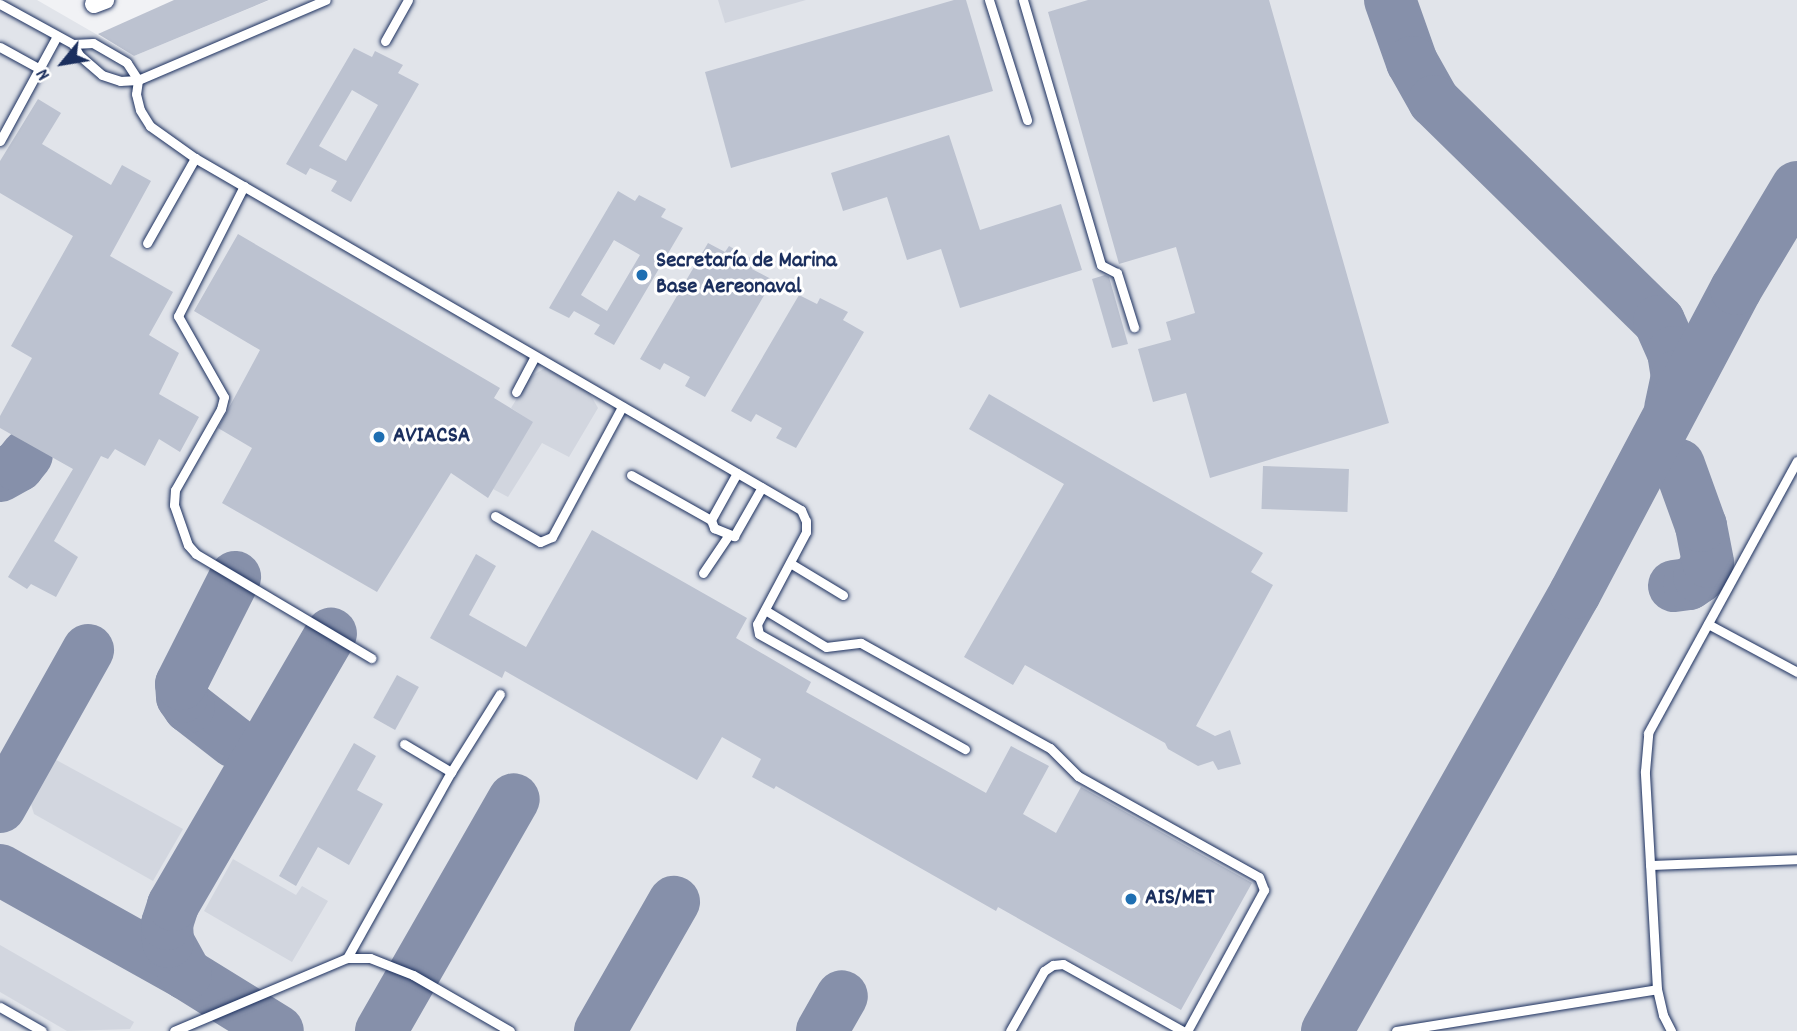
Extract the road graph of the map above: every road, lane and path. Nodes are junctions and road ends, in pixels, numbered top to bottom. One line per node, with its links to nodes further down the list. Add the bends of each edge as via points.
1 (326, 0): 11 (lane)
2 (408, 0): 7 (lane)
3 (989, 0): 12 (lane)
4 (1023, 0): 17 (lane, via 1101,265 1117,273)
5 (0, 4): 6 (lane)
6 (57, 36): 8 (lane); 10 (lane)
7 (386, 41)
8 (73, 44): 11 (lane, via 93,43 127,64); 11 (lane, via 102,75)
9 (0, 47): 10 (lane)
10 (40, 69): 13 (lane)
11 (138, 80): 14 (lane, via 140,110 150,126)
12 (1027, 120)
13 (0, 141)
14 (195, 158): 15 (lane); 16 (lane)
15 (244, 186): 18 (lane); 33 (lane, via 178,316 224,397 175,490 174,505 188,545 197,554)
16 (147, 243)
17 (1134, 327)
18 (535, 357): 19 (lane); 20 (lane)
19 (516, 392)
20 (622, 407): 22 (lane); 25 (lane, via 552,537 540,542)
21 (1797, 461): 32 (lane)
22 (737, 472): 24 (lane); 26 (lane)
23 (631, 475): 26 (lane)
24 (762, 487): 27 (lane, via 738,532); 28 (lane, via 801,510 806,521 806,532)
25 (495, 516)
26 (711, 520): 27 (lane, via 714,528)
27 (728, 536): 29 (lane)
28 (790, 563): 30 (lane); 31 (lane)
29 (703, 573)
30 (843, 594)
31 (765, 610): 37 (lane, via 757,624 759,634); 48 (lane, via 826,647 861,643 1050,748 1078,776 1259,877 1264,890)
32 (1708, 624): 34 (lane); 40 (lane, via 1648,733 1644,751)
33 (371, 658)
34 (1797, 672)
35 (500, 694): 38 (lane)
36 (404, 744): 38 (lane)
37 (965, 749)
38 (451, 772): 41 (lane)
39 (1797, 859): 40 (lane)
40 (1650, 865): 42 (lane)
41 (347, 958): 45 (lane); 46 (lane, via 370,958 413,975)
42 (1657, 989): 49 (lane); 50 (lane)
43 (0, 1007): 44 (lane)
44 (42, 1031)
45 (174, 1031)
46 (510, 1031)
47 (1010, 1031): 48 (lane, via 1044,971 1062,964)
48 (1185, 1031)
49 (1396, 1031)
50 (1671, 1031)

